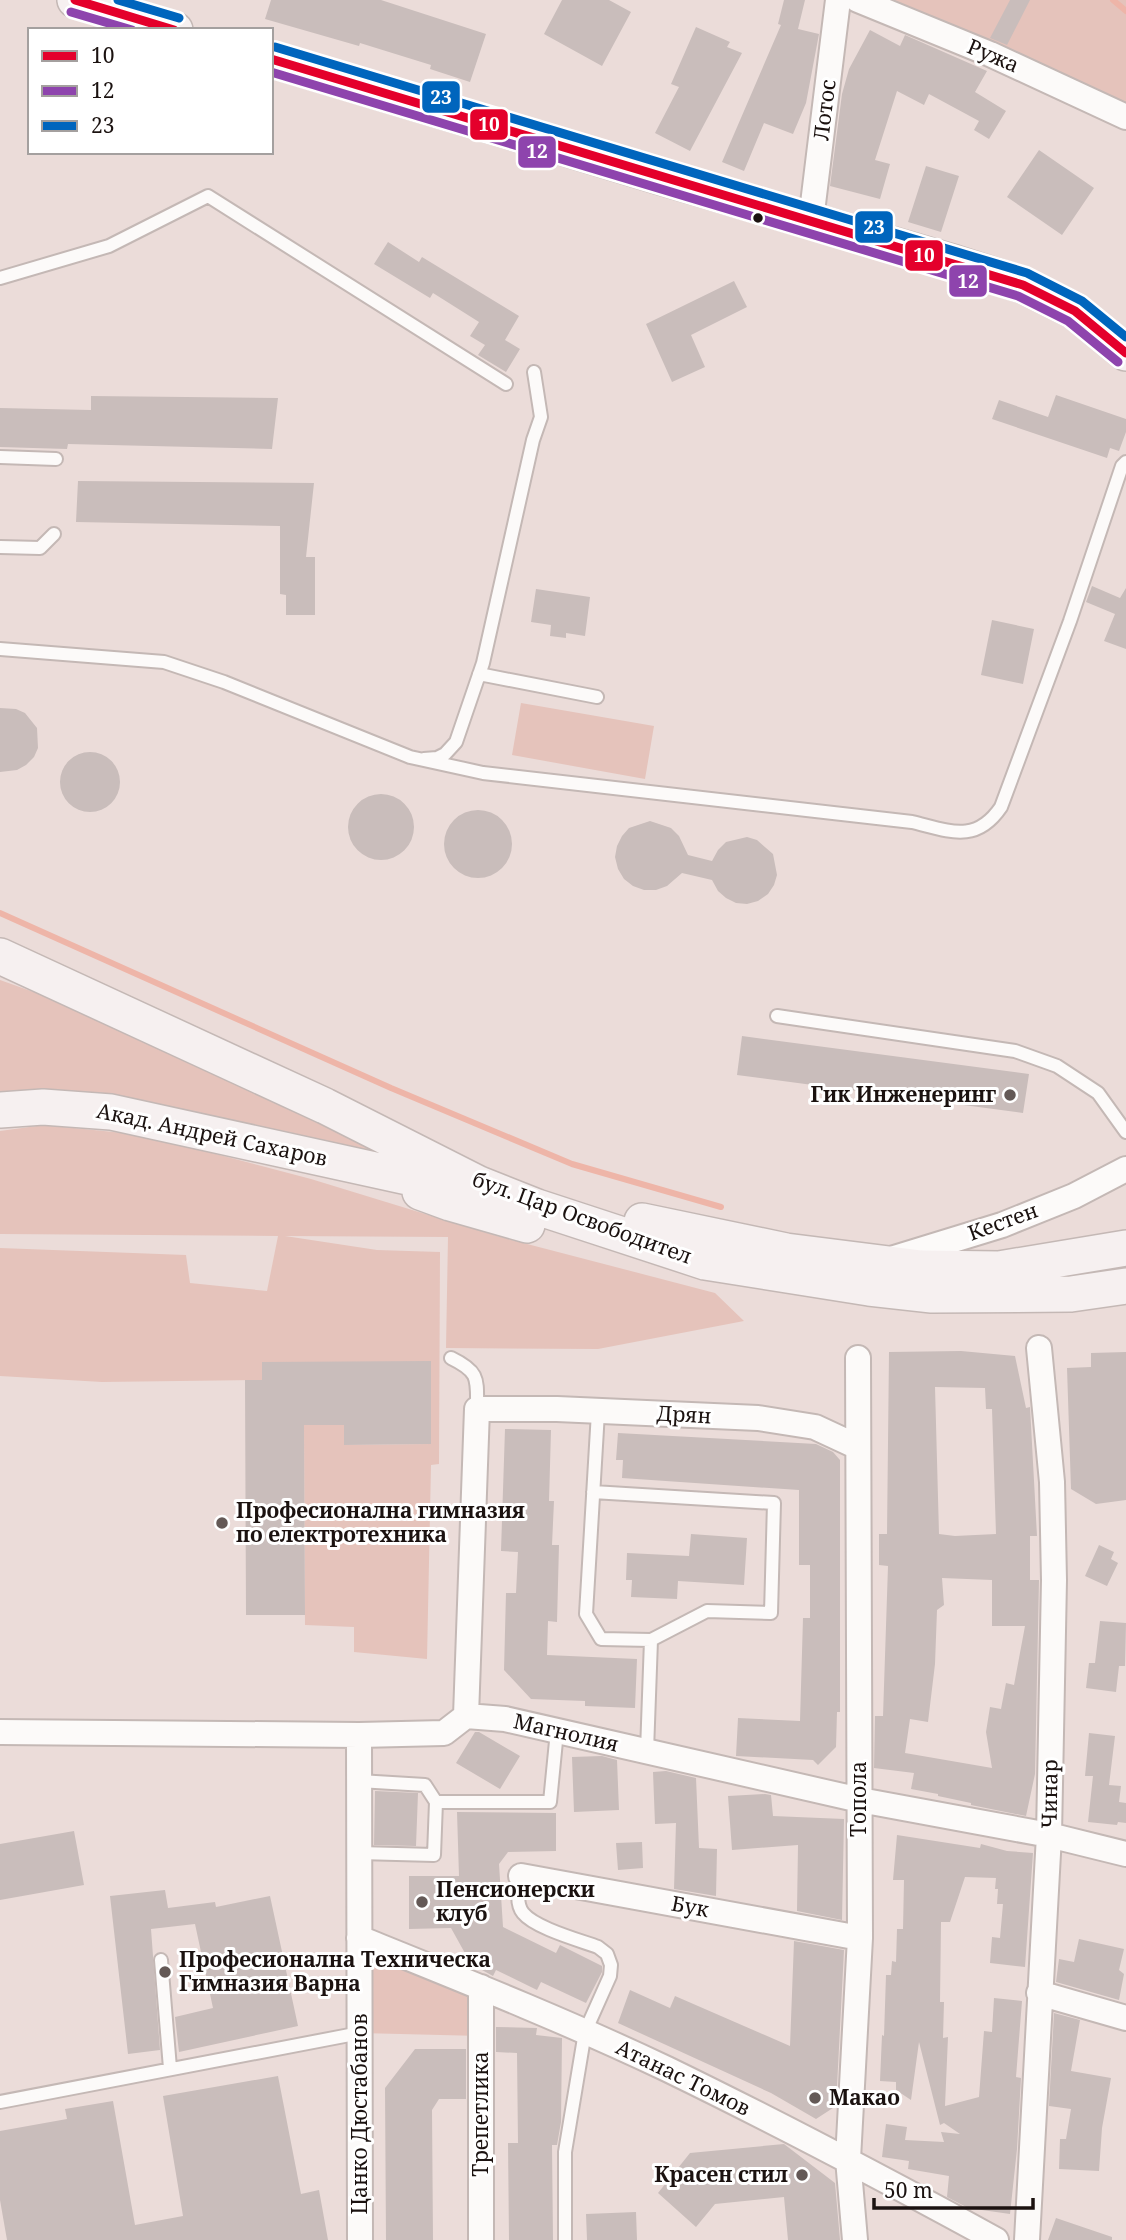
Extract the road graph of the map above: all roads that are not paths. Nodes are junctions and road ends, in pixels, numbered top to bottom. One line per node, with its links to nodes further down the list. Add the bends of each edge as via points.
1 (75, 0): 4 (main road)
2 (838, 0): 7 (street, Лотос)
3 (858, 0): 6 (street, Ружа)
4 (168, 28)
5 (273, 60): 7 (main road)
6 (1126, 117)
7 (811, 220): 9 (main road, via 1023,285 1075,311)
8 (0, 278): 11 (lane, via 109,246 208,196)
9 (1126, 353)
10 (534, 372): 18 (lane, via 541,417)
11 (506, 384)
12 (0, 457): 13 (lane)
13 (56, 459)
14 (1126, 462): 22 (lane, via 1001,807 985,825 950,832 912,822)
15 (54, 534): 16 (lane, via 40,548)
16 (0, 547)
17 (0, 649): 21 (lane, via 164,662)
18 (479, 674): 19 (lane); 20 (lane)
19 (597, 697)
20 (458, 734): 21 (lane, via 451,749 438,758); 22 (lane, via 460,758 474,771)
21 (410, 757): 22 (lane)
22 (484, 773)
23 (0, 941): 31 (main road, бул. Цар Освободител)
24 (0, 956): 30 (main road, бул. Цар Освободител, via 325,1105)
25 (777, 1016): 27 (lane, via 1015,1051 1057,1066 1098,1093)
26 (0, 1111): 28 (main road, Акад. Андрей Сахаров, via 43,1107 111,1112)
27 (1126, 1132)
28 (341, 1162): 30 (main road, via 430,1182); 33 (main road, via 450,1203 601,1245)
29 (1126, 1170): 34 (street, Кестен, via 1002,1225)
30 (479, 1184): 31 (main road); 33 (main road, бул. Цар Освободител)
31 (522, 1184): 34 (main road, бул. Цар Освободител, via 637,1220)
32 (1126, 1248): 34 (main road, бул. Цар Освободител, via 999,1269)
33 (705, 1262): 35 (main road, бул. Цар Освободител, via 932,1295 1071,1294)
34 (875, 1264)
35 (1126, 1286)
36 (1039, 1348): 52 (street, Чинар, via 1052,1482)
37 (450, 1357): 39 (lane, via 477,1377)
38 (858, 1358): 41 (street, Топола)
39 (477, 1409): 40 (street, Дрян); 44 (street)
40 (598, 1412): 41 (street, Дрян, via 758,1418 815,1427); 42 (lane)
41 (858, 1447): 50 (street, Топола)
42 (593, 1492): 43 (lane, via 586,1614 601,1639); 43 (lane, via 774,1503 771,1613 707,1611)
43 (651, 1640): 48 (lane)
44 (466, 1716): 45 (street, Магнолия); 47 (street, via 444,1733)
45 (557, 1731): 48 (street, Магнолия); 51 (lane, via 550,1802)
46 (0, 1732): 47 (street)
47 (359, 1735): 49 (street, Цанко Дюстабанов)
48 (647, 1752): 50 (street, Магнолия)
49 (359, 1781): 51 (lane, via 425,1785); 53 (street, Цанко Дюстабанов)
50 (859, 1800): 52 (street, Магнолия); 57 (street, Топола)
51 (436, 1802): 53 (lane, via 434,1855)
52 (1049, 1835): 54 (street, Магнолия); 60 (street, Чинар)
53 (359, 1853): 56 (street, Цанко Дюстабанов)
54 (1126, 1854)
55 (521, 1875): 57 (street, Бук); 62 (lane, via 518,1901 522,1913 607,1954 610,1976)
56 (359, 1938): 59 (street, Атанас Томов); 63 (street, Цанко Дюстабанов)
57 (860, 1938): 66 (street, Топола)
58 (161, 1961): 64 (lane)
59 (481, 1987): 62 (street, Атанас Томов); 68 (street, Трепетлика)
60 (1039, 1993): 61 (street); 72 (street, Чинар)
61 (1126, 2018)
62 (586, 2032): 66 (street, Атанас Томов); 69 (lane, via 565,2152)
63 (360, 2033): 64 (lane); 67 (street, Цанко Дюстабанов)
64 (170, 2068): 65 (lane)
65 (0, 2102)
66 (848, 2159): 70 (street, Топола); 71 (street, Атанас Томов)
67 (360, 2240)
68 (481, 2240)
69 (565, 2240)
70 (855, 2240)
71 (996, 2240)
72 (1027, 2240)

